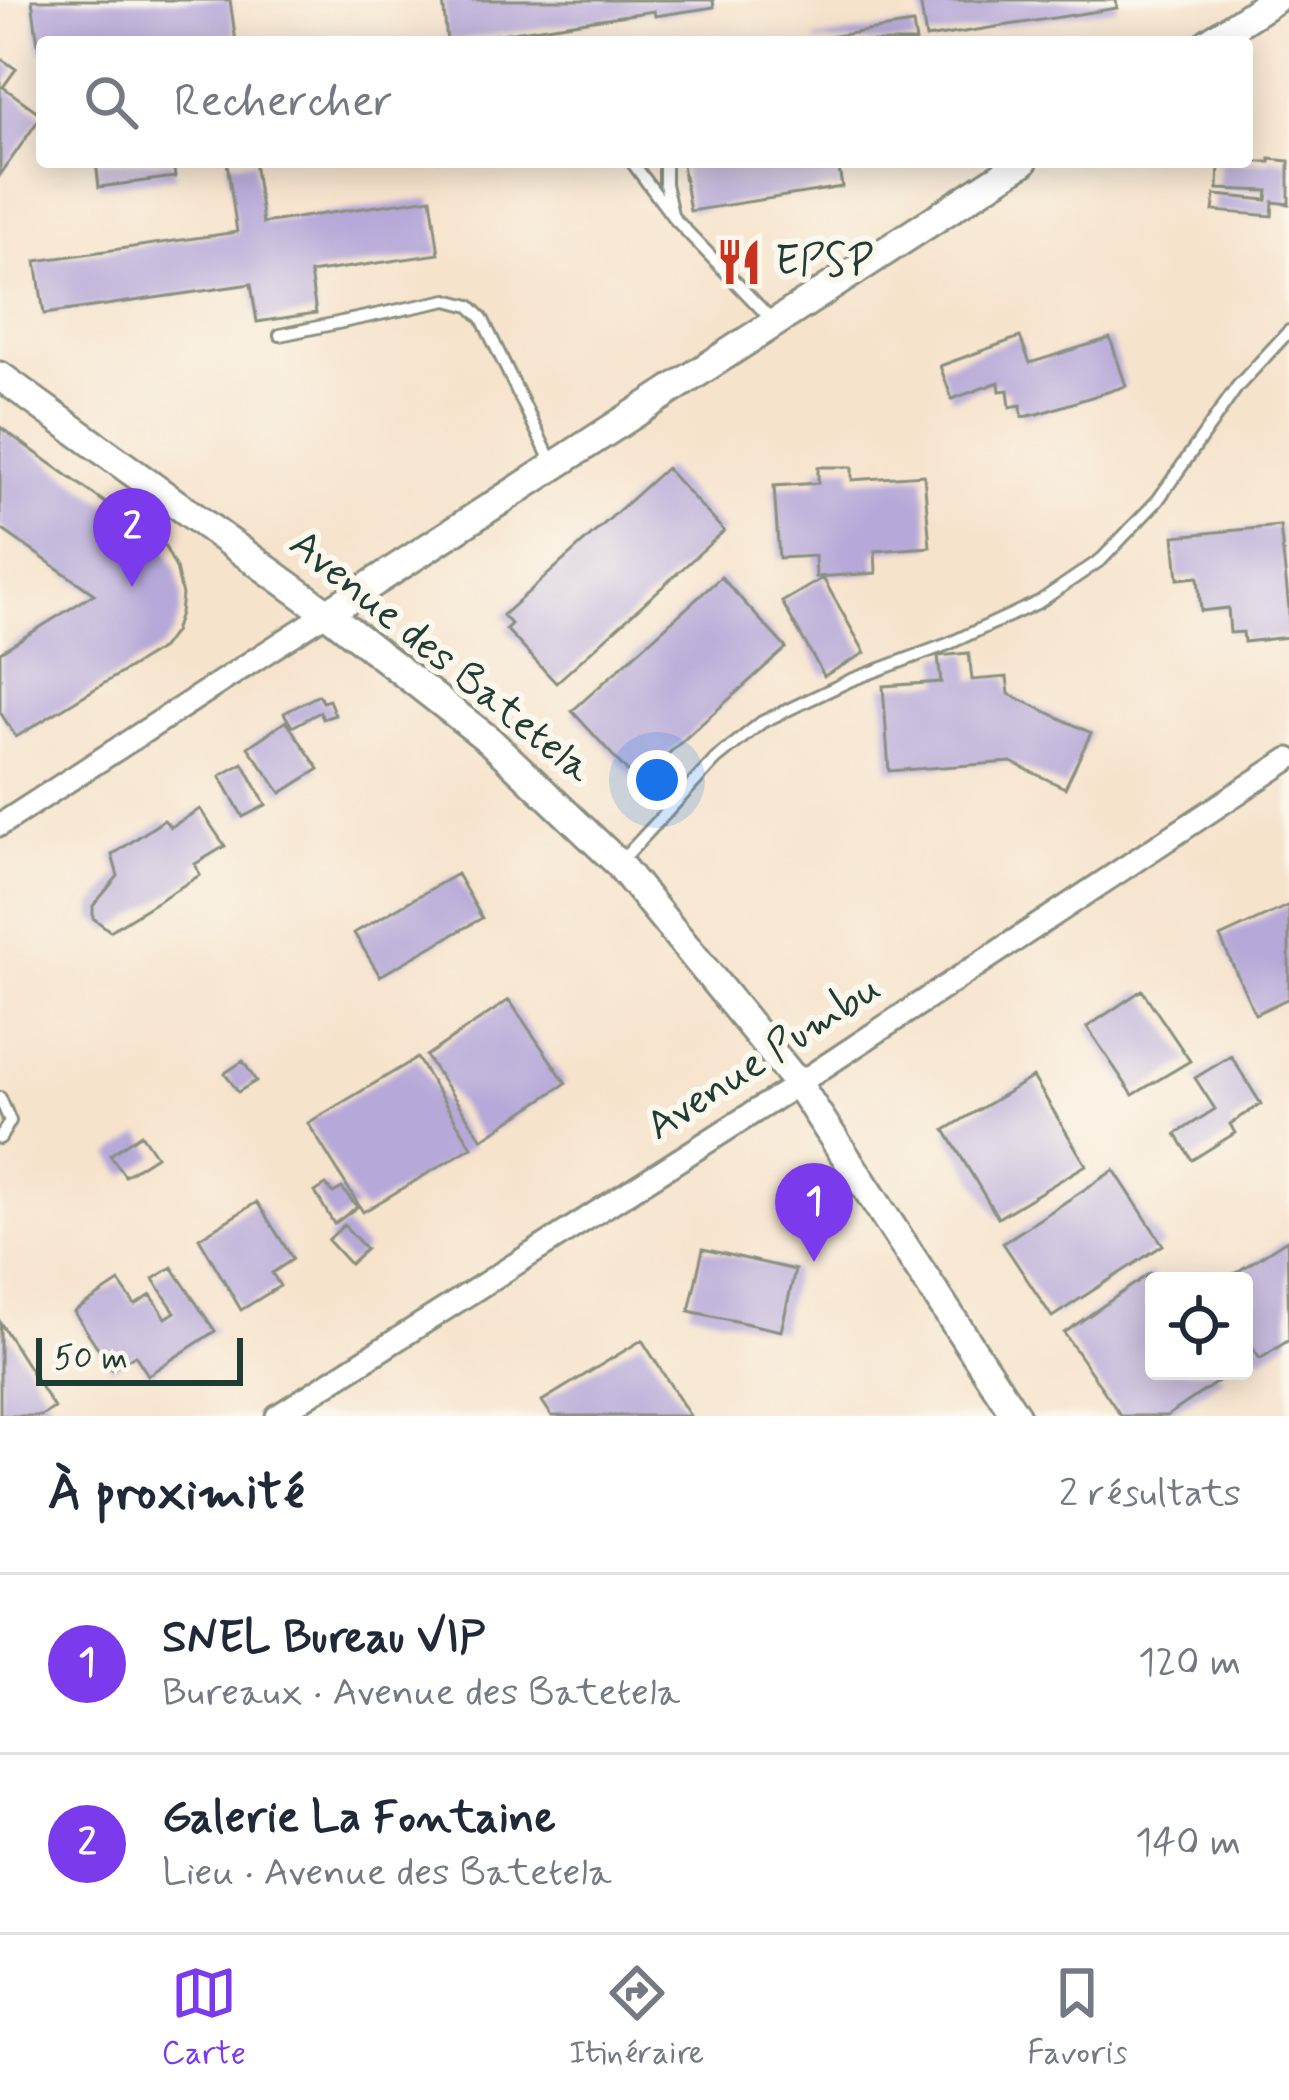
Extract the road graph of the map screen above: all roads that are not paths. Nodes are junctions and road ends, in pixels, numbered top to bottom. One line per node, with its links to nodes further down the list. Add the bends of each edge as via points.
1 (1274, 0): 2 (street)
2 (1218, 36)
3 (636, 168): 6 (lane)
4 (665, 168): 6 (lane)
5 (1015, 168): 7 (street)
6 (673, 217): 7 (lane)
7 (777, 324): 11 (street)
8 (1289, 332): 15 (lane, via 1102,559 1039,602 762,722)
9 (280, 335): 11 (lane, via 447,300 470,306)
10 (0, 376): 12 (street, Avenue des Batetela)
11 (554, 467): 12 (street)
12 (327, 613): 14 (street); 15 (street, Avenue des Batetela, via 489,740)
13 (1289, 759): 16 (street, Avenue Pumbu)
14 (0, 825)
15 (618, 863): 16 (street, Avenue des Batetela)
16 (798, 1084): 19 (street, Avenue Pumbu); 20 (street, Avenue des Batetela)
17 (0, 1098): 18 (lane, via 10,1121)
18 (0, 1138)
19 (277, 1416)
20 (1016, 1416)

